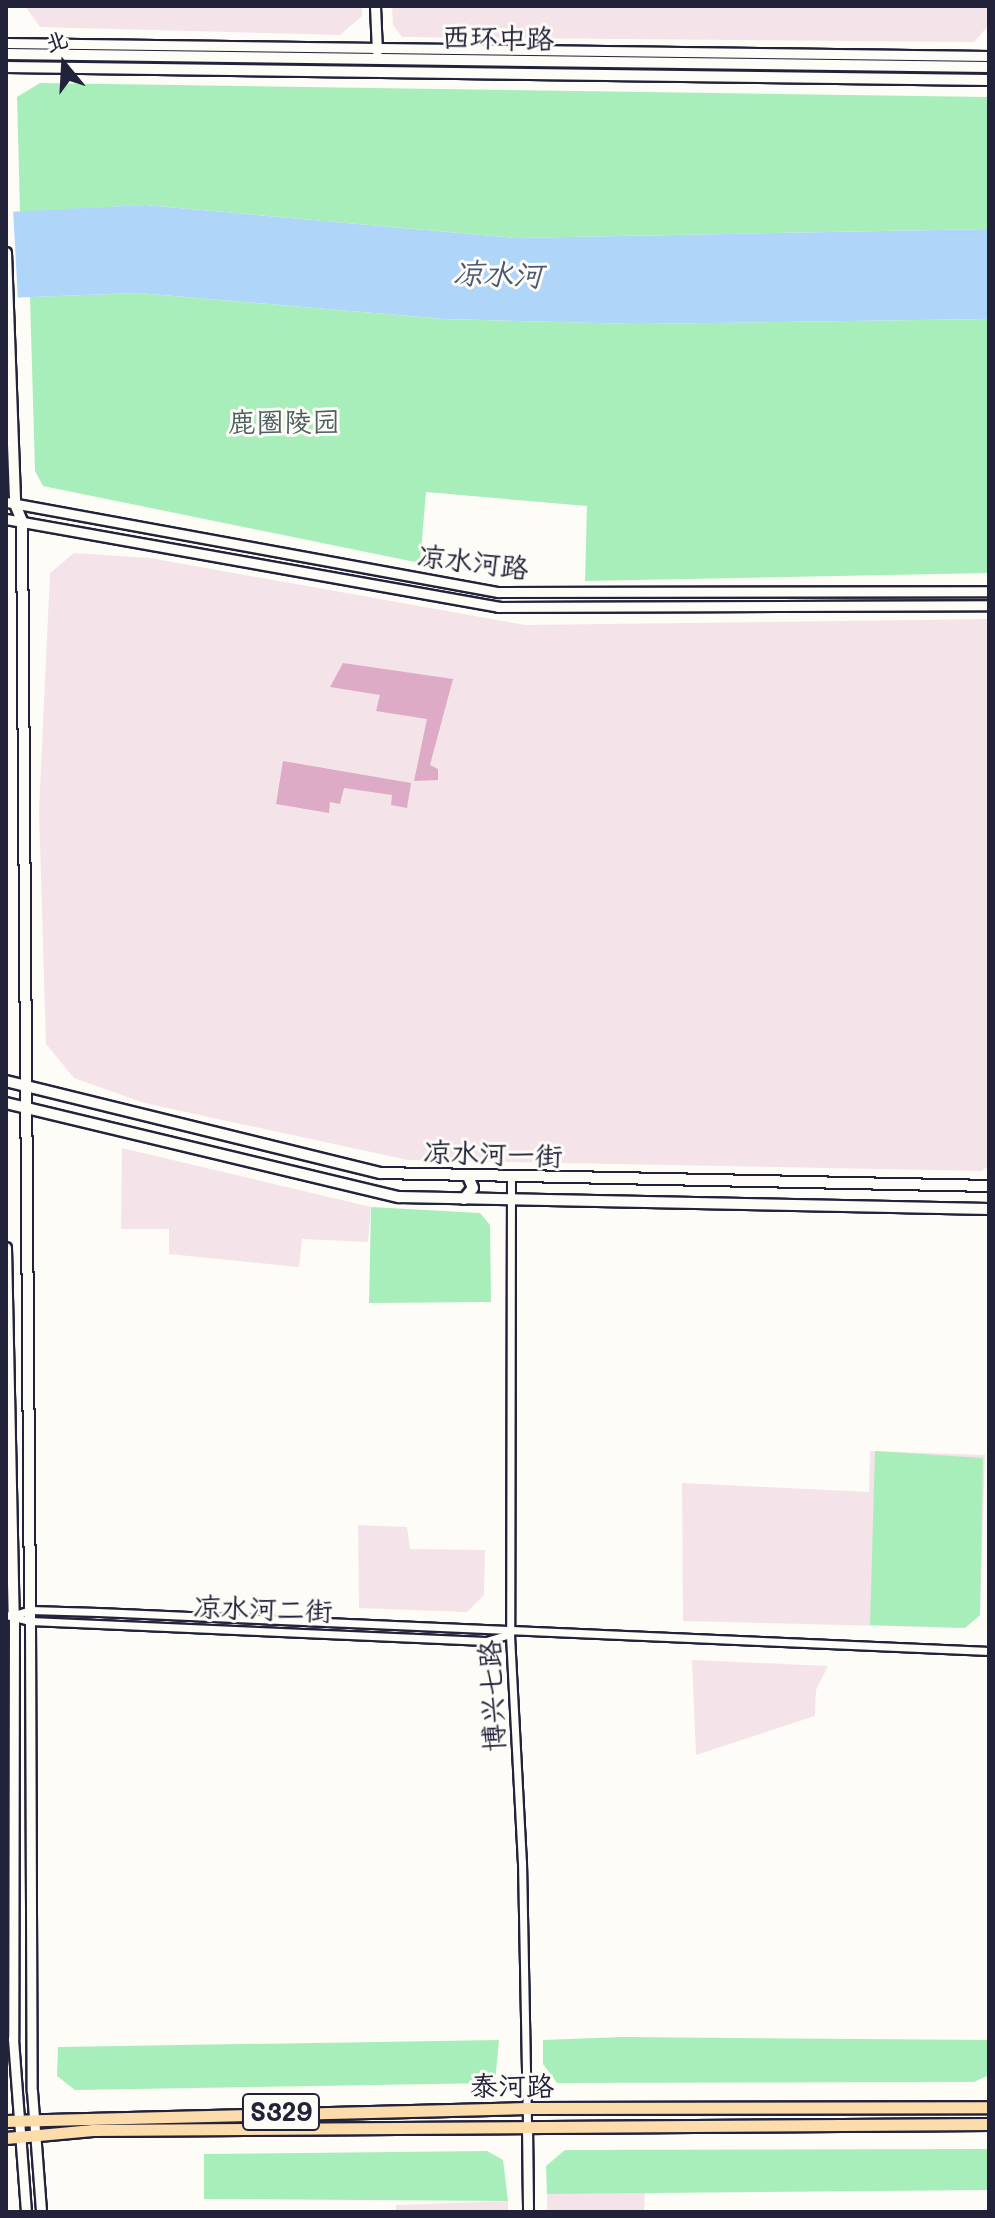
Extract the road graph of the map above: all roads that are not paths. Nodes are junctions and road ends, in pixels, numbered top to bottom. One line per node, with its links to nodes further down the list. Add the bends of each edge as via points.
1 (375, 6): 4 (street)
2 (6, 43): 4 (street)
3 (6, 54): 4 (main road, 西环中路)
4 (377, 54): 5 (street); 7 (main road, 西环中路)
5 (989, 56)
6 (6, 67): 8 (main road, 西环中路)
7 (989, 67)
8 (989, 80)
9 (6, 253): 10 (main road)
10 (10, 503): 12 (main road); 13 (street, 凉水河路, via 498,592)
11 (6, 519): 12 (street, 凉水河路)
12 (22, 521): 14 (street, 凉水河路, via 498,607); 16 (main road)
13 (989, 591)
14 (989, 605)
15 (6, 1081): 16 (main road, 凉水河一街)
16 (22, 1085): 18 (main road); 19 (main road, 凉水河一街, via 380,1173)
17 (6, 1103): 18 (main road, 凉水河一街)
18 (22, 1109): 22 (main road, 凉水河一街, via 370,1192); 27 (main road)
19 (468, 1176): 20 (main road, 凉水河一街); 22 (main road, via 473,1188)
20 (511, 1178): 21 (main road, 凉水河一街); 23 (street, 博兴七路)
21 (989, 1186)
22 (464, 1199): 23 (main road, 凉水河一街)
23 (512, 1200): 24 (main road, 凉水河一街); 28 (street, 博兴七路)
24 (989, 1209)
25 (6, 1248): 26 (main road)
26 (10, 1615): 27 (street, 凉水河二街); 33 (street)
27 (30, 1615): 28 (street, 凉水河二街); 28 (street, 凉水河二街, via 486,1641); 32 (street)
28 (510, 1635): 29 (street, 凉水河二街); 31 (street, 博兴七路)
29 (989, 1651)
30 (989, 2107): 31 (main road, 泰河路 / S329)
31 (526, 2108): 32 (main road, 泰河路 / S329); 35 (street, 博兴七路)
32 (36, 2118): 33 (main road, S329); 36 (street)
33 (12, 2120): 37 (street)
34 (989, 2124): 35 (main road, 泰河路 / S329)
35 (527, 2125): 36 (main road, 泰河路 / S329); 41 (street, 博兴七路)
36 (38, 2133): 37 (main road, S329); 40 (street)
37 (22, 2136): 38 (main road, S329); 39 (street)
38 (6, 2138)
39 (26, 2212)
40 (41, 2212)
41 (528, 2212)

